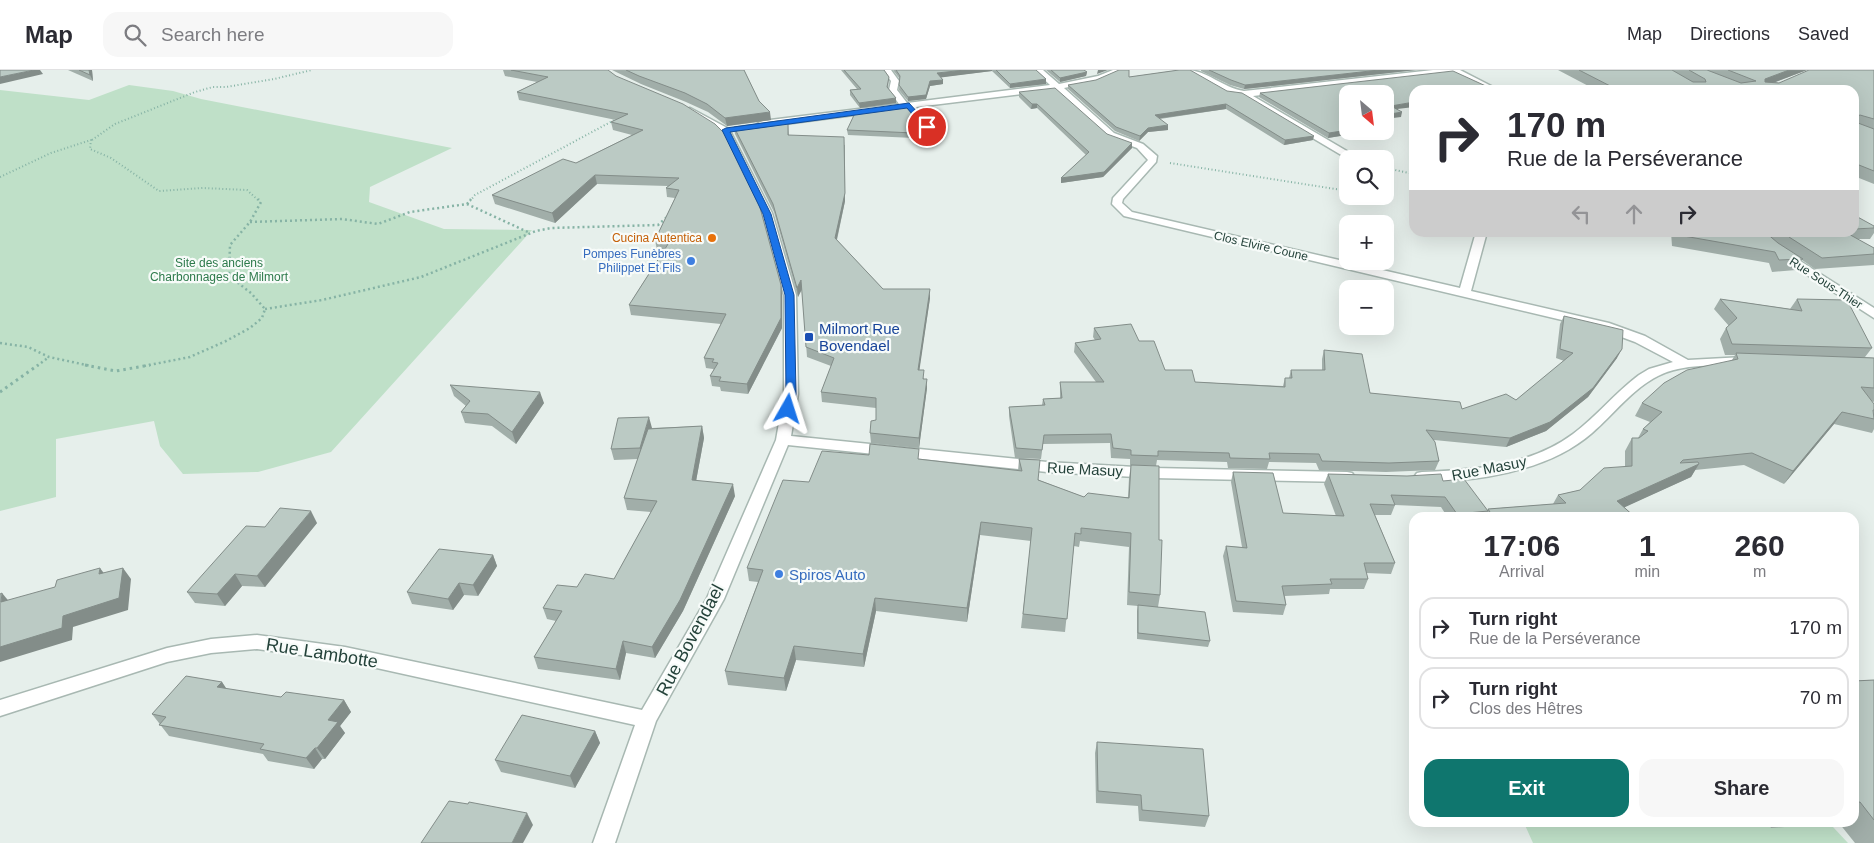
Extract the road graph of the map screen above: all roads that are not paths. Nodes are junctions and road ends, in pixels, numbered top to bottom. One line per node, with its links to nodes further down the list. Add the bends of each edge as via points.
1 (887, 70): 12 (street, via 896,81 893,90)
2 (1038, 70): 9 (street)
3 (1121, 70): 9 (street)
4 (1190, 70): 10 (street, via 1230,92)
5 (1413, 70): 7 (street)
6 (1454, 70): 7 (street); 8 (street)
7 (1423, 74): 10 (street)
8 (1485, 85)
9 (1057, 87): 12 (street); 18 (street, Clos Elvire Coune, via 1111,135 1140,146 1152,156 1153,160 1118,198 1117,204 1128,214)
10 (1244, 94): 15 (street)
11 (680, 106): 22 (street, via 730,130 767,214 790,295 791,394)
12 (907, 106): 13 (street); 14 (street)
13 (754, 126)
14 (936, 138)
15 (1340, 150)
16 (1481, 237): 18 (street)
17 (1760, 237): 19 (street, Rue Sous-Thier)
18 (1464, 294): 21 (street, Clos Elvire Coune, via 1623,332)
19 (1874, 314)
20 (1763, 362): 21 (street, Rue Masuy)
21 (1686, 364): 24 (street, Rue Masuy, via 1644,377 1590,427 1546,456 1481,473)
22 (783, 440): 23 (street, Rue Masuy, via 1085,470); 26 (street, Rue Bovendael, via 715,599)
23 (1364, 477)
24 (1412, 478)
25 (0, 708): 26 (street, Rue Lambotte, via 167,655 211,646 257,642 345,654)
26 (647, 719): 27 (street, Rue Bovendael)
27 (604, 843)

